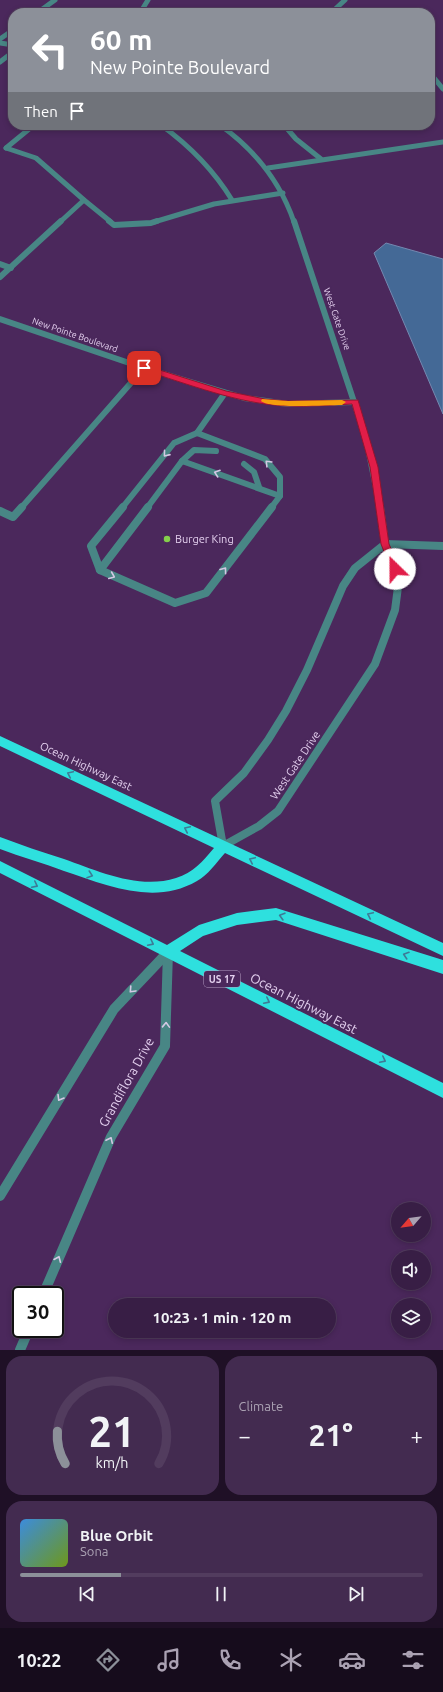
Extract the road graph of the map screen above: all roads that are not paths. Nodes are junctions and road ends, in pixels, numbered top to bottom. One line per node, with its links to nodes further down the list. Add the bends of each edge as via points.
1 (55, 0): 3 (street)
2 (345, 0): 4 (street)
3 (44, 8)
4 (336, 8)
5 (8, 56): 6 (street)
6 (0, 62)
7 (435, 79): 8 (street)
8 (443, 89)
9 (27, 130): 14 (street)
10 (168, 130): 20 (street, via 199,155)
11 (226, 130): 17 (street, West Gate Drive)
12 (289, 130): 16 (street)
13 (443, 142): 16 (street)
14 (3, 147): 15 (street); 19 (street, via 36,158)
15 (0, 152)
16 (321, 159): 17 (street)
17 (268, 168): 18 (street, West Gate Drive)
18 (283, 193): 20 (street); 27 (street, West Gate Drive)
19 (84, 200): 20 (street, via 114,225 151,223); 22 (street)
20 (232, 200)
21 (0, 264): 22 (street)
22 (11, 268): 23 (street)
23 (0, 277)
24 (0, 319): 25 (street, New Pointe Boulevard)
25 (144, 368): 26 (street, New Pointe Boulevard); 34 (street, via 13,517)
26 (225, 393): 27 (street, New Pointe Boulevard, via 288,404); 28 (street)
27 (355, 402): 35 (street, West Gate Drive, via 374,467)
28 (197, 433): 33 (street, one-way to 28, via 280,477 265,459); 37 (street, one-way to 37, via 174,443 91,546)
29 (216, 451): 30 (street, via 194,450)
30 (182, 461): 32 (street, one-way to 30); 37 (street)
31 (244, 464): 32 (street, via 254,472)
32 (259, 488): 33 (street)
33 (280, 496): 37 (street, one-way to 33, via 175,603 206,593)
34 (0, 511)
35 (385, 544): 36 (street); 40 (street, via 355,568 343,586 307,670 268,740 244,773 215,802); 40 (street, West Gate Drive, via 395,569 398,587 395,610 375,664 278,811 259,826)
36 (443, 546)
37 (100, 570)
38 (0, 741): 40 (highway, Ocean Highway East, one-way to 38)
39 (0, 843): 40 (highway, one-way to 40, via 102,879 148,887 166,886 190,878 200,872)
40 (223, 846): 42 (highway, Ocean Highway East, one-way to 40)
41 (0, 867): 43 (highway, Ocean Highway East / US 17, one-way to 43)
42 (443, 950)
43 (168, 952): 44 (highway, one-way to 43, via 276,914 237,919 199,932); 45 (highway, Ocean Highway East / US 17, one-way to 45); 46 (street, one-way to 46, via 114,1009); 47 (street, Grandiflora Drive, one-way to 43, via 111,1137 165,1046)
44 (443, 967)
45 (443, 1091)
46 (0, 1196)
47 (47, 1286)
48 (25, 1338): 49 (street)
49 (20, 1350)

